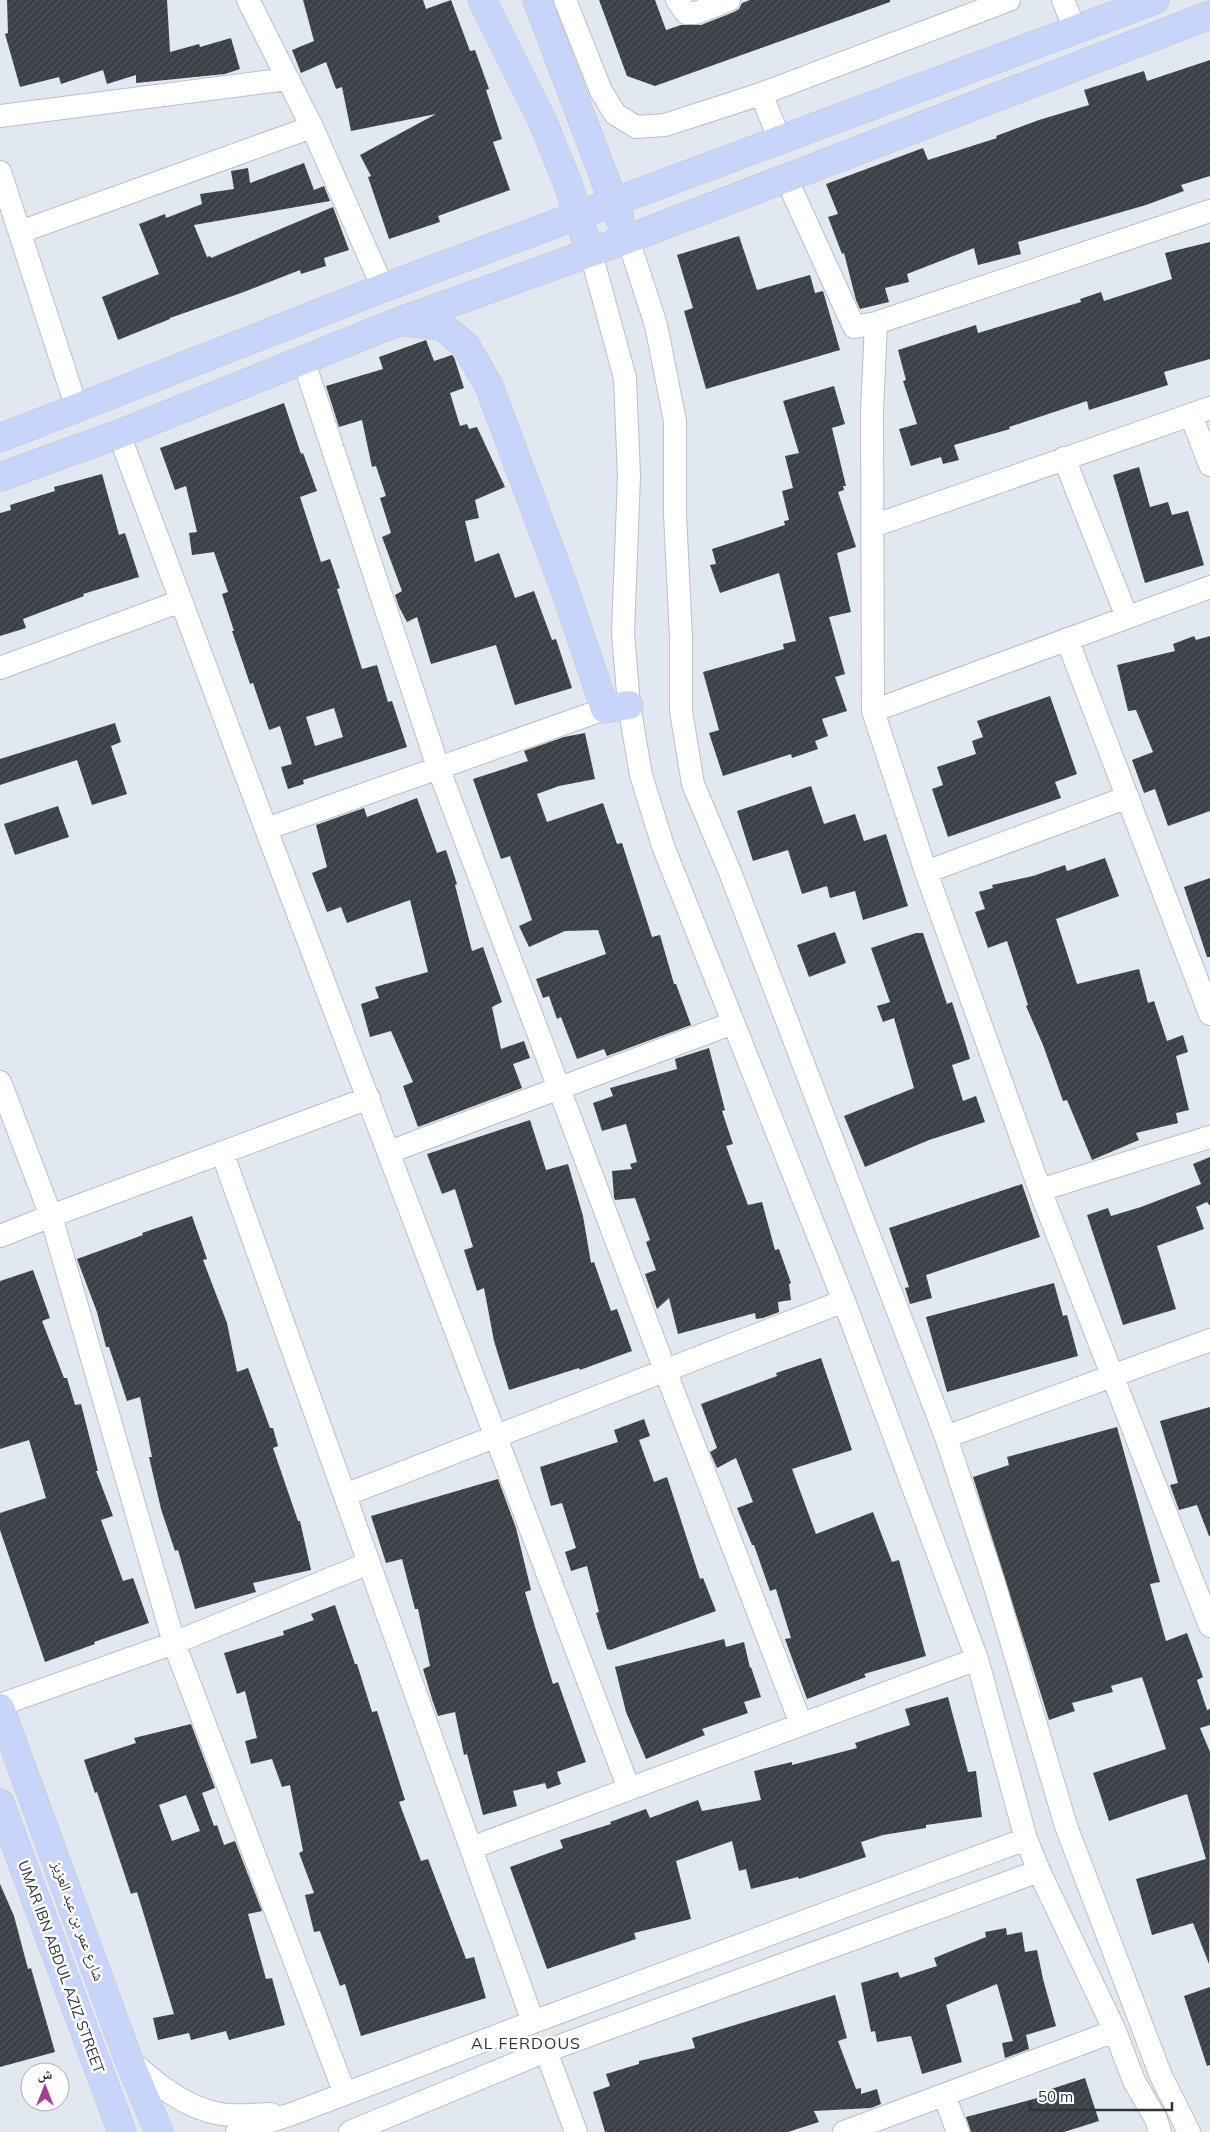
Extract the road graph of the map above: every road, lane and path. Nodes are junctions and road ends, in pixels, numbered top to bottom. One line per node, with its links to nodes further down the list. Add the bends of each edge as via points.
1 (248, 0): 11 (street)
2 (482, 0): 20 (main road, via 543,122)
3 (677, 0): 4 (street, via 686,13 696,13)
4 (729, 0)
5 (1009, 0): 12 (street)
6 (1063, 0): 10 (street)
7 (1156, 0): 10 (main road)
8 (549, 3): 12 (street, via 615,114 636,127 665,125); 18 (main road)
9 (1210, 15): 17 (main road)
10 (1075, 30): 15 (main road)
11 (288, 78): 13 (street); 14 (street)
12 (761, 94): 15 (street)
13 (0, 116)
14 (312, 127): 21 (street); 24 (street)
15 (780, 140): 18 (main road)
16 (0, 172): 21 (street)
17 (786, 178): 22 (main road); 26 (street, via 854,327)
18 (614, 202): 20 (main road); 22 (main road)
19 (1210, 211): 26 (street)
20 (579, 216): 23 (main road); 24 (main road)
21 (20, 232): 28 (street)
22 (628, 239): 23 (main road); 63 (street, via 656,325 675,421 681,711 693,784 734,881)
23 (590, 253): 25 (main road); 41 (street, via 625,378 629,476)
24 (383, 288): 28 (main road)
25 (398, 322): 27 (main road); 41 (main road, via 442,326 466,346 488,386 565,590)
26 (876, 323): 35 (street, via 872,413)
27 (303, 359): 30 (main road); 43 (street)
28 (77, 409): 31 (main road)
29 (1201, 412): 32 (street); 33 (street)
30 (119, 434): 34 (main road); 37 (street)
31 (0, 438)
32 (1064, 458): 35 (street); 38 (street)
33 (1210, 465)
34 (0, 477)
35 (873, 526): 42 (street)
36 (1210, 587): 38 (street)
37 (180, 601): 40 (street); 45 (street)
38 (1127, 617): 39 (street)
39 (1067, 639): 42 (street); 44 (street)
40 (0, 668)
41 (617, 707): 43 (street); 48 (street, via 663,846)
42 (873, 712): 46 (street)
43 (438, 768): 45 (street); 50 (street)
44 (1128, 797): 46 (street); 47 (street)
45 (266, 829): 51 (street)
46 (926, 872): 55 (street)
47 (1210, 1014)
48 (733, 1023): 50 (street); 58 (street)
49 (0, 1082): 56 (street)
50 (559, 1089): 54 (street); 60 (street)
51 (369, 1098): 53 (street); 54 (street)
52 (1210, 1137): 55 (street)
53 (222, 1152): 56 (street); 64 (street)
54 (388, 1152): 62 (street)
55 (1040, 1190): 61 (street)
56 (51, 1216): 57 (street); 67 (street)
57 (0, 1236)
58 (844, 1301): 60 (street); 68 (street)
59 (1210, 1340): 61 (street)
60 (665, 1370): 62 (street); 71 (street)
61 (1112, 1375): 63 (street); 66 (street)
62 (496, 1436): 64 (street); 72 (street)
63 (946, 1438): 92 (street, via 993,1580 1066,1826 1161,2076)
64 (345, 1495): 65 (street)
65 (369, 1564): 67 (street); 75 (street)
66 (1210, 1626)
67 (174, 1643): 69 (street); 81 (street)
68 (977, 1659): 71 (street); 74 (street)
69 (0, 1704)
70 (0, 1708): 80 (main road, شارع عمر بن عبد العزيز)
71 (801, 1724): 72 (street)
72 (629, 1789): 75 (street)
73 (0, 1803): 85 (main road, UMAR IBN ABDUL AZIZ STREET)
74 (1026, 1839): 76 (street); 77 (street)
75 (471, 1848): 77 (street)
76 (1039, 1871): 78 (street); 79 (street)
77 (533, 2022): 81 (street)
78 (1115, 2031): 82 (street); 91 (street, via 1134,2080)
79 (546, 2051): 84 (street); 88 (street)
80 (128, 2058): 83 (street, via 155,2083 184,2101 222,2114); 86 (main road, شارع عمر بن عبد العزيز)
81 (345, 2094): 83 (street)
82 (944, 2095): 89 (street); 90 (street)
83 (292, 2114): 87 (street)
84 (355, 2131)
85 (122, 2132)
86 (159, 2132)
87 (237, 2132)
88 (576, 2132)
89 (844, 2132)
90 (958, 2132)
91 (1160, 2132)
92 (1189, 2132)

